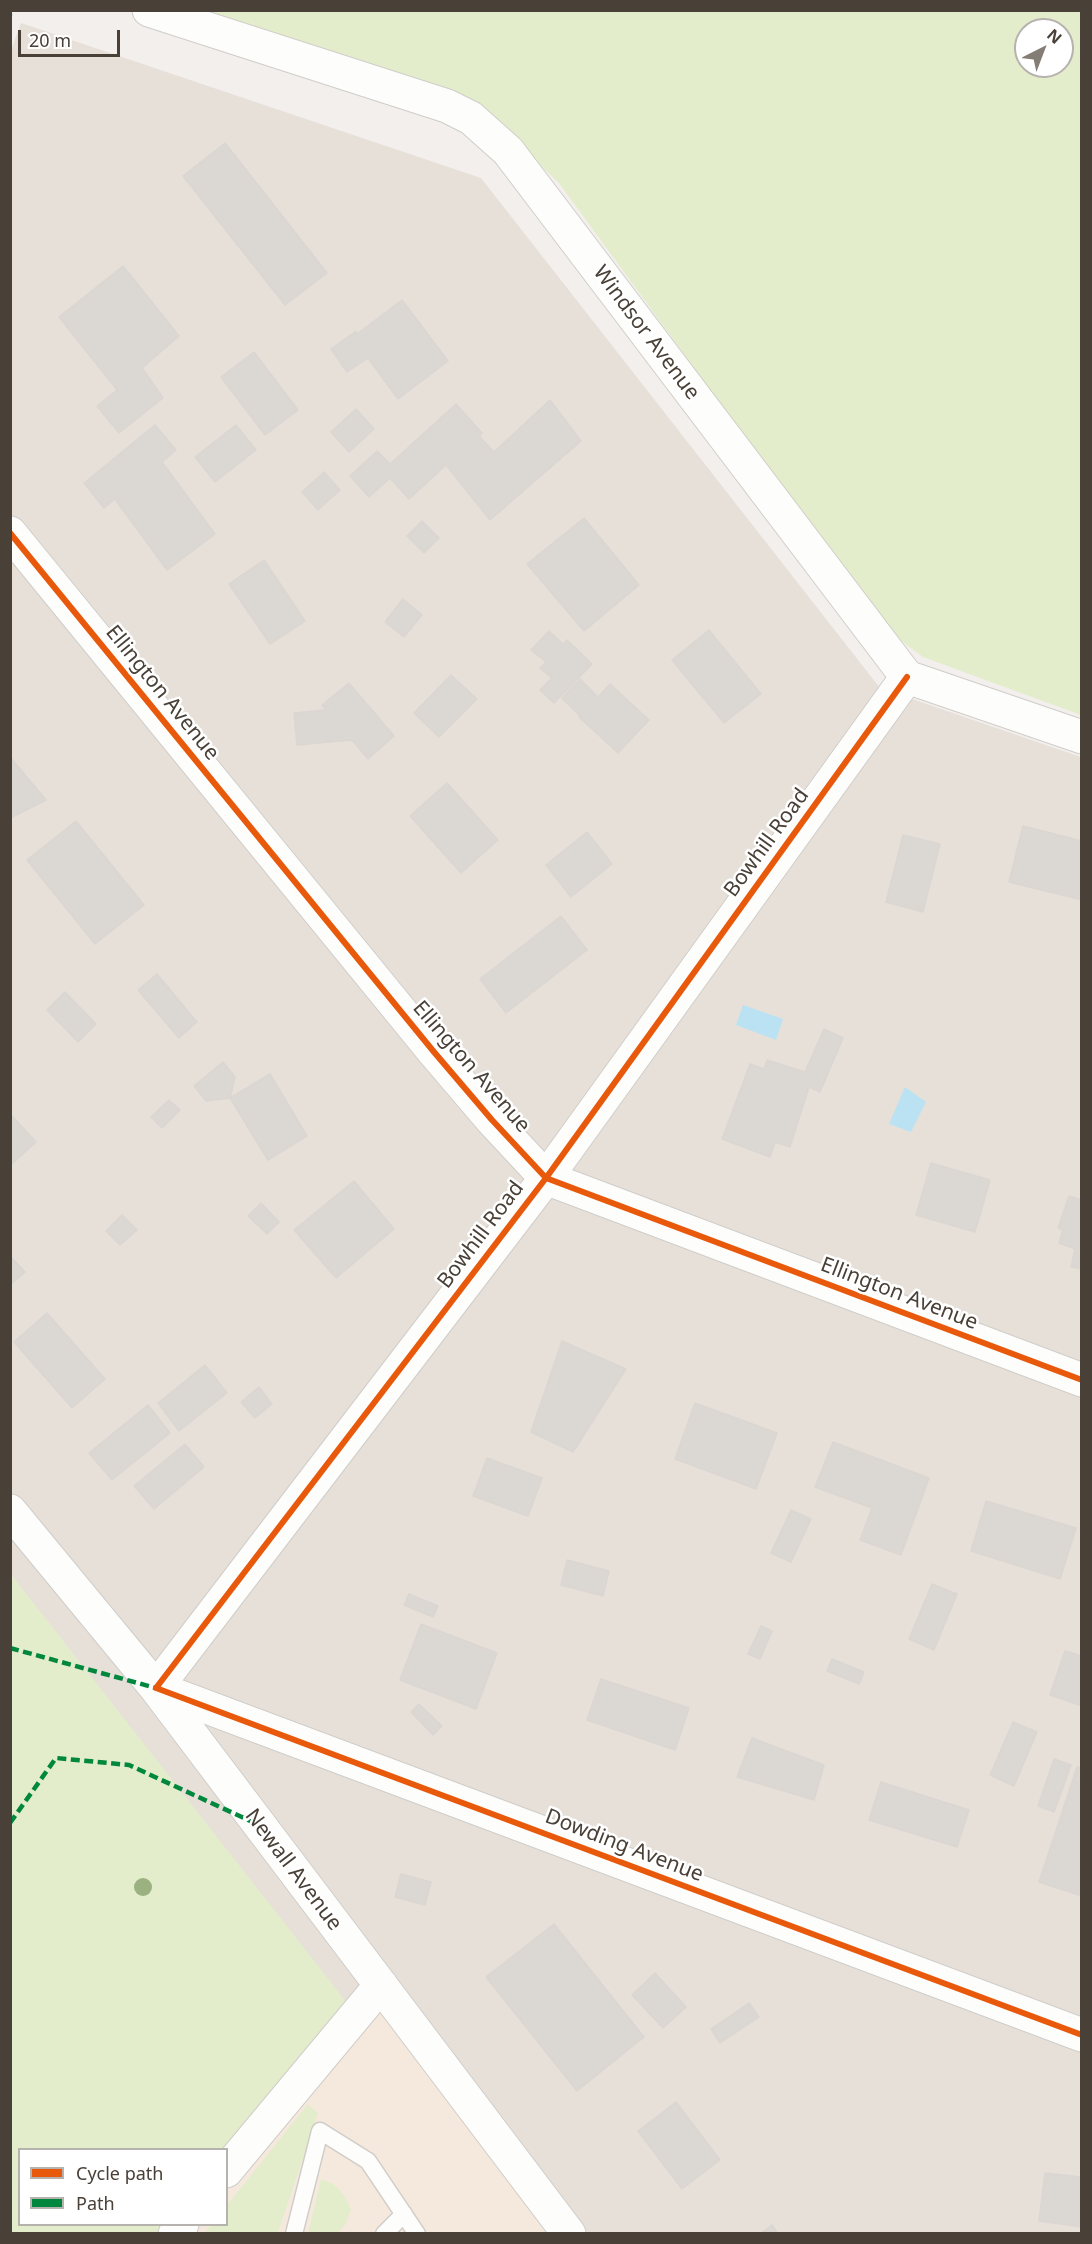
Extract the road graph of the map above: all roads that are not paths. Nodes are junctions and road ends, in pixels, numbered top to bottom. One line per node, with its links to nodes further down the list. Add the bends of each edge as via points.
1 (149, 10): 3 (street, Windsor Avenue, via 447,106 471,118 494,138 508,151)
2 (10, 533): 5 (street, Ellington Avenue, via 434,1052)
3 (907, 677): 4 (street); 5 (street, Bowhill Road)
4 (1082, 737)
5 (546, 1178): 6 (street, Ellington Avenue); 8 (street, Bowhill Road)
6 (1082, 1380)
7 (10, 1511): 8 (street, Newall Avenue)
8 (156, 1688): 9 (street, Newall Avenue); 10 (street, Dowding Avenue)
9 (381, 1986): 11 (street); 16 (street, Newall Avenue)
10 (1082, 2035)
11 (228, 2169)
12 (404, 2214): 13 (lane, via 368,2161 320,2132); 14 (lane); 15 (lane)
13 (294, 2234)
14 (384, 2234)
15 (417, 2234)
16 (569, 2234)

